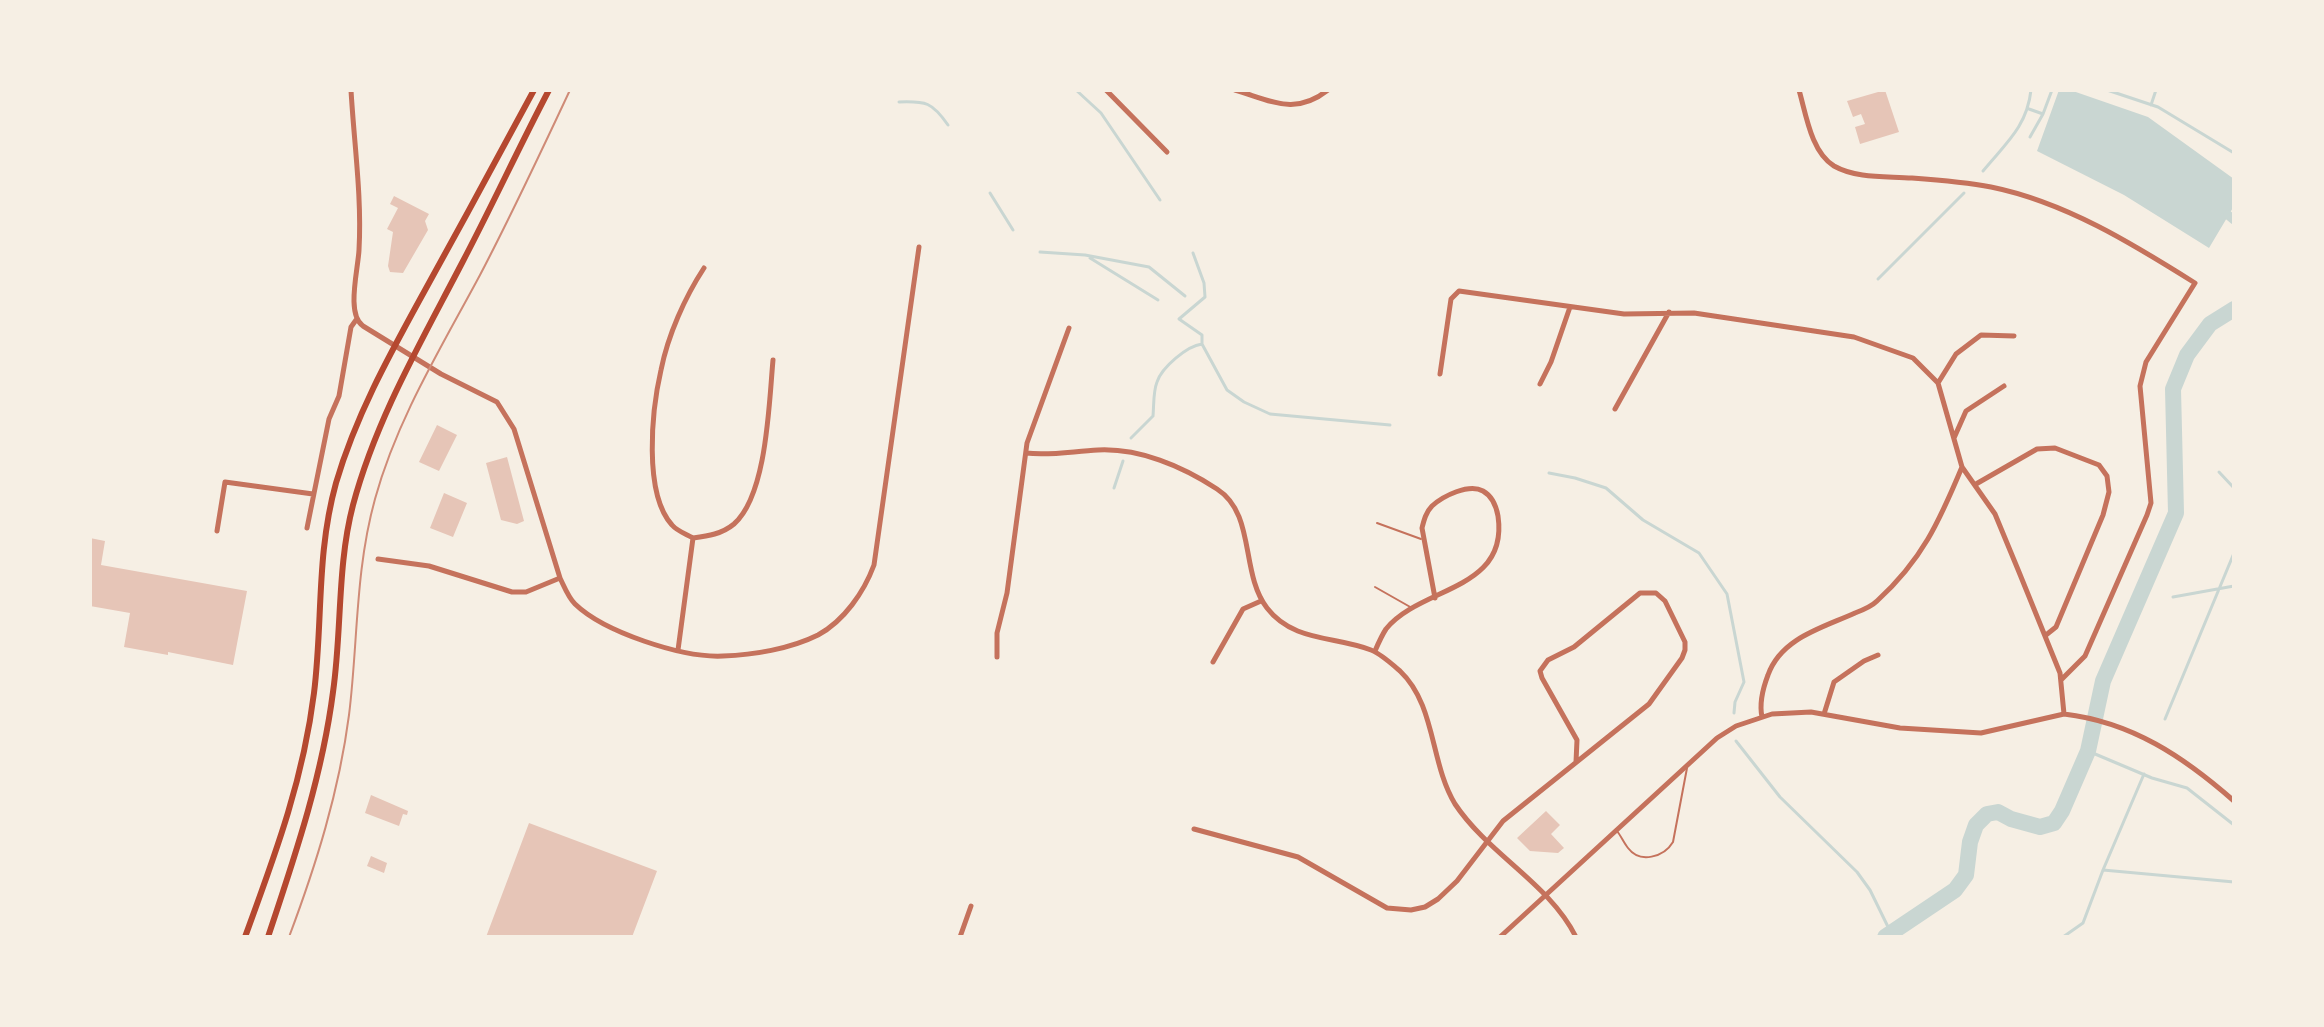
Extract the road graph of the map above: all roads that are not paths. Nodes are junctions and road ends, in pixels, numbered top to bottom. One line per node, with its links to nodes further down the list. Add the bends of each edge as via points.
1 (351, 90): 13 (street, via 358,200)
2 (534, 90): 16 (main road)
3 (549, 90): 17 (main road)
4 (1106, 90): 8 (street)
5 (1235, 90): 6 (street, via 1295,105 1310,103)
6 (1328, 90)
7 (1799, 90): 46 (street, via 1819,150 1836,167 2021,195 2134,245 2195,283 2146,362 2140,386 2151,503 2147,515 2085,656)
8 (1167, 152)
9 (919, 247): 41 (street, via 877,550 859,596 832,625 794,644 721,656)
10 (704, 268): 32 (street, via 660,370 651,469 660,505 673,526)
11 (1570, 307): 12 (street, via 1624,314); 19 (street, via 1459,291 1451,299); 21 (street)
12 (1669, 312): 20 (street, via 1854,337 1913,358); 23 (street)
13 (356, 320): 16 (street); 28 (street)
14 (1069, 328): 25 (street)
15 (2014, 336): 20 (street, via 1981,335 1956,354)
16 (395, 346): 17 (street); 58 (main road, via 359,416 335,487 322,552 316,669 305,743 280,844)
17 (413, 356): 35 (street, via 497,402 508,416); 59 (main road, via 375,438 352,508 323,752 304,832)
18 (773, 360): 32 (street, via 765,441 750,502 723,531)
19 (1440, 374)
20 (1938, 383): 24 (street)
21 (1540, 384)
22 (2004, 386): 24 (street, via 1966,411)
23 (1615, 409)
24 (1953, 440): 26 (street)
25 (1026, 453): 38 (street, via 1134,451 1216,488 1238,512); 44 (street)
26 (1962, 467): 27 (street); 49 (street, via 1916,561 1874,604 1782,649 1764,687)
27 (1976, 484): 40 (street, via 1995,514); 40 (street, via 2037,449 2055,448 2099,465 2107,476 2109,492 2095,539 2056,627)
28 (313, 494): 30 (street); 31 (street, via 225,482)
29 (1377, 523): 33 (lane)
30 (307, 528)
31 (217, 531)
32 (693, 538): 41 (street)
33 (1424, 540): 37 (street); 37 (street, via 1422,528 1432,506 1470,488 1491,497 1499,526 1491,560)
34 (378, 559): 35 (street, via 429,566 512,592)
35 (560, 578): 41 (street, via 575,603 604,624)
36 (1375, 587): 39 (lane)
37 (1435, 598): 39 (street)
38 (1261, 601): 42 (street, via 1288,627); 45 (street, via 1243,609)
39 (1414, 609): 42 (street, via 1386,630)
40 (2046, 635): 46 (street)
41 (678, 650)
42 (1375, 651): 55 (street, via 1412,685 1447,787)
43 (1878, 655): 47 (street, via 1834,682)
44 (997, 657)
45 (1213, 662)
46 (2061, 680): 48 (street)
47 (1824, 714): 48 (street, via 1900,728 1981,733); 49 (street)
48 (2064, 714): 52 (street, via 2140,733)
49 (1762, 717): 51 (street, via 1727,732)
50 (1576, 762): 50 (street, via 1577,740 1540,671 1640,593 1656,593 1685,642 1682,658 1649,704); 55 (street)
51 (1688, 763): 54 (street); 54 (lane, via 1669,849 1653,857 1637,856)
52 (2234, 801)
53 (1194, 829): 55 (street, via 1298,857 1387,908 1402,910 1438,899)
54 (1616, 830): 56 (street)
55 (1486, 841): 56 (street)
56 (1545, 894): 61 (street); 62 (street)
57 (971, 906): 60 (street)
58 (245, 937)
59 (268, 937)
60 (960, 937)
61 (1500, 937)
62 (1576, 937)

